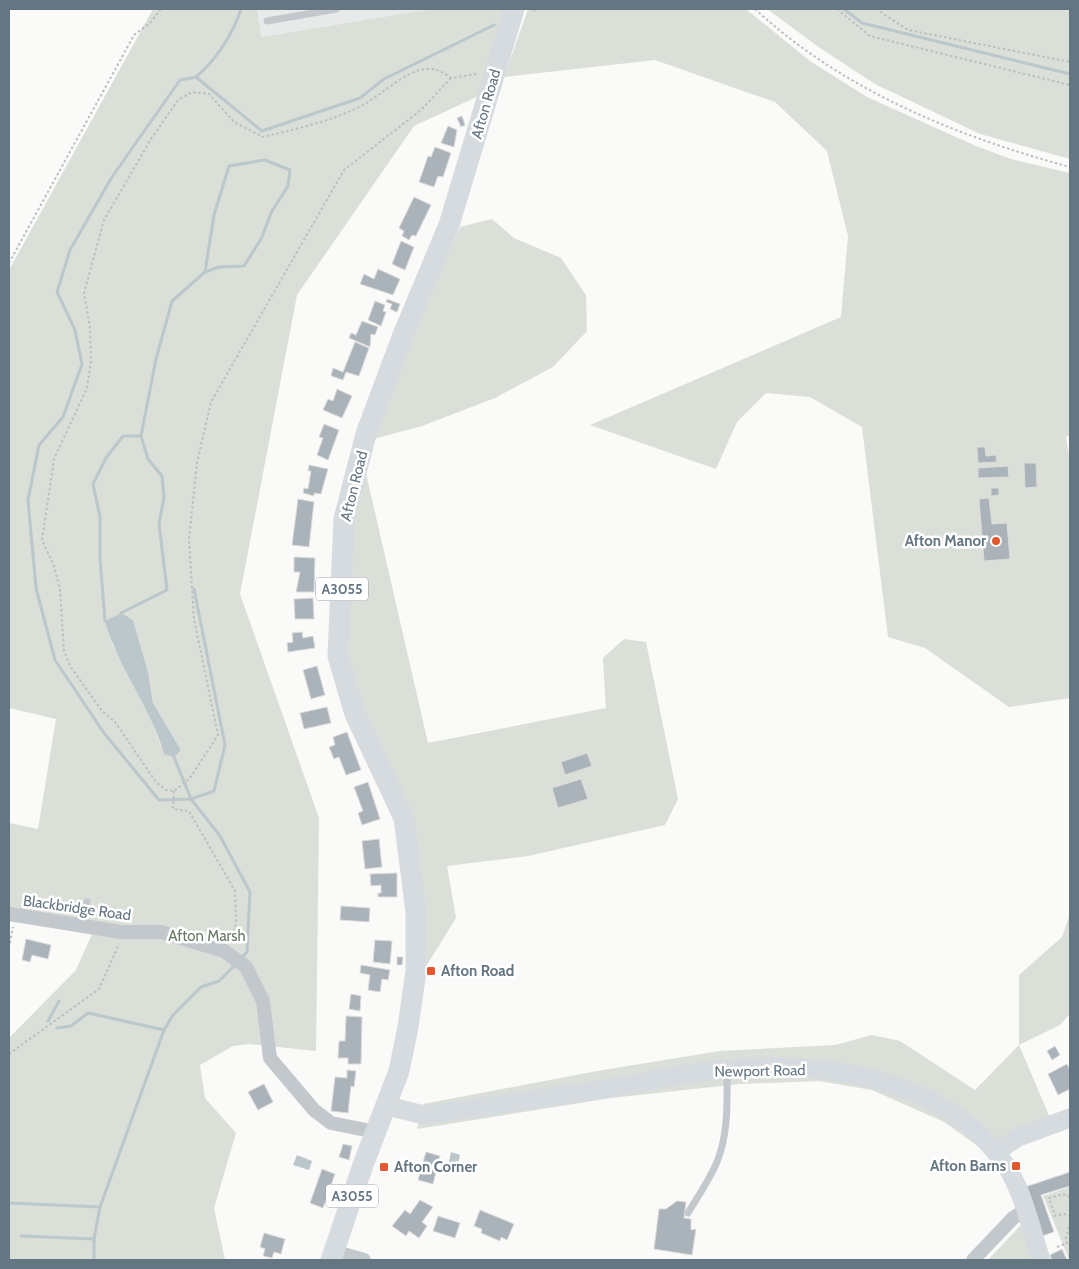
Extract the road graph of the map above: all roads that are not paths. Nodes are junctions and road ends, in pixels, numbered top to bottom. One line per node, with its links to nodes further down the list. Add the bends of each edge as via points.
1 (336, 9): 3 (lane)
2 (514, 9): 8 (main road, Afton Road / A3055, via 449,225 366,434 344,519 338,656 355,714 404,818 416,912 416,971 408,1027 399,1071)
3 (267, 21)
4 (87, 902): 6 (lane)
5 (12, 914): 6 (street, Blackbridge Road)
6 (83, 927): 10 (street, Blackbridge Road, via 121,932 162,932 226,952 246,967 262,1001 270,1058 331,1122)
7 (726, 1069): 8 (main road, Newport Road, via 424,1115); 11 (main road, Newport Road, via 820,1070 874,1078 951,1112 978,1132); 13 (lane, via 724,1139 717,1163)
8 (387, 1106): 10 (main road, Afton Road / A3055)
9 (1070, 1118): 11 (main road, via 1018,1137)
10 (376, 1132): 14 (main road, Afton Road / A3055)
11 (996, 1152): 12 (main road, Newport Road, via 1013,1179)
12 (1024, 1211): 16 (street, via 1013,1218); 17 (main road, Newport Road)
13 (688, 1213)
14 (332, 1256): 15 (street)
15 (364, 1260)
16 (973, 1260)
17 (1041, 1260)

